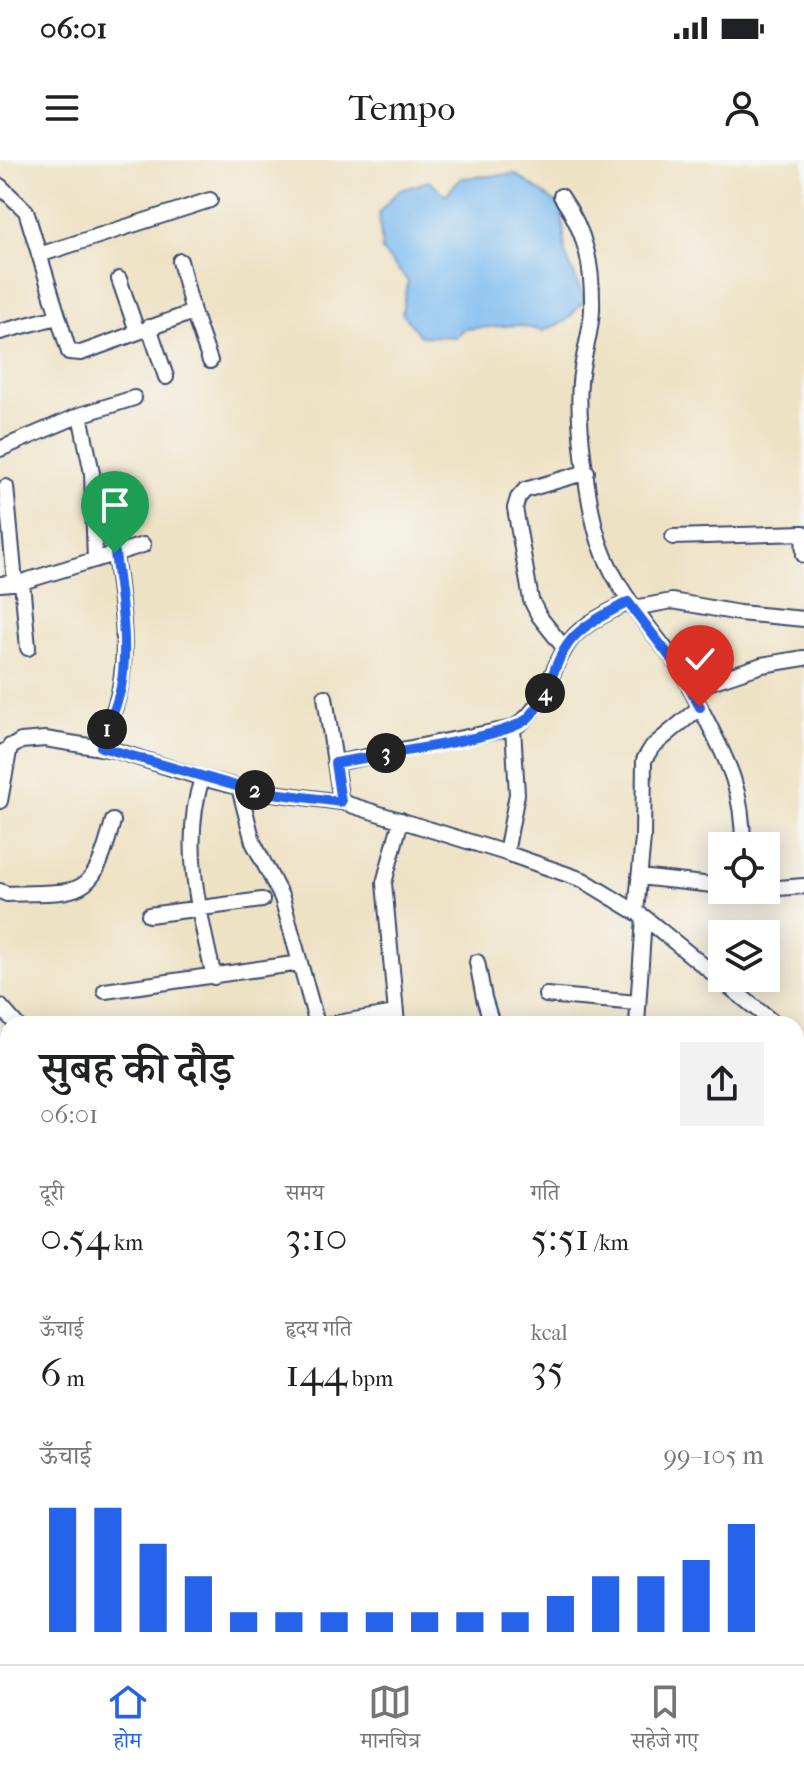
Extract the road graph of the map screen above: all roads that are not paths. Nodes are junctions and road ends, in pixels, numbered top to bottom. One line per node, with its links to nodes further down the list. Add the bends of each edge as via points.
1 (0, 186): 4 (street, via 26,211)
2 (561, 196): 16 (street, via 585,240 590,279 592,311 580,380)
3 (210, 200): 4 (street)
4 (39, 255): 8 (street)
5 (180, 261): 7 (street)
6 (119, 279): 9 (street)
7 (193, 312): 9 (street); 11 (street)
8 (57, 317): 9 (street, via 66,350 75,354); 10 (street)
9 (143, 329): 12 (street)
10 (0, 332)
11 (210, 361)
12 (166, 377)
13 (134, 398): 14 (street)
14 (80, 415): 15 (street); 23 (street, via 92,473)
15 (0, 449)
16 (587, 472): 25 (street, via 595,528); 28 (street, via 525,490 515,508 531,600)
17 (6, 487): 24 (street)
18 (804, 533): 19 (street); 22 (street)
19 (673, 537)
20 (143, 545): 21 (street)
21 (115, 553): 23 (street); 34 (street, via 123,662)
22 (804, 555)
23 (95, 560): 24 (street)
24 (12, 583): 27 (street)
25 (631, 605): 26 (street, via 672,601); 28 (street, via 585,628); 30 (street)
26 (804, 619)
27 (28, 648)
28 (565, 649): 33 (street, via 538,706)
29 (804, 658): 30 (street, via 762,665)
30 (690, 689): 32 (street)
31 (325, 697): 36 (street)
32 (700, 707): 43 (street, via 736,781); 45 (street, via 644,760)
33 (513, 728): 36 (street); 44 (street, via 517,794)
34 (101, 747): 35 (street, via 45,739 21,741); 37 (street)
35 (5, 750): 39 (street)
36 (335, 763): 40 (street)
37 (202, 778): 38 (street); 51 (street, via 192,826)
38 (239, 787): 40 (street); 55 (street, via 253,842 282,898)
39 (0, 801)
40 (341, 802): 41 (street)
41 (401, 820): 44 (street); 61 (street, via 384,883)
42 (113, 821): 49 (street, via 99,865 84,887 68,892)
43 (741, 832)
44 (506, 853): 52 (street, via 583,880)
45 (639, 877): 46 (street); 52 (street)
46 (708, 884)
47 (804, 886): 48 (street)
48 (780, 888)
49 (0, 891)
50 (262, 900): 51 (street)
51 (198, 909): 53 (street); 56 (street)
52 (640, 914): 59 (street); 64 (street)
53 (149, 915)
54 (477, 962): 62 (street)
55 (300, 963): 56 (street); 60 (street)
56 (214, 977): 57 (street)
57 (105, 991)
58 (546, 995): 59 (street)
59 (638, 1003): 63 (street)
60 (315, 1016)
61 (396, 1016)
62 (490, 1016)
63 (637, 1016)
64 (765, 1016)

